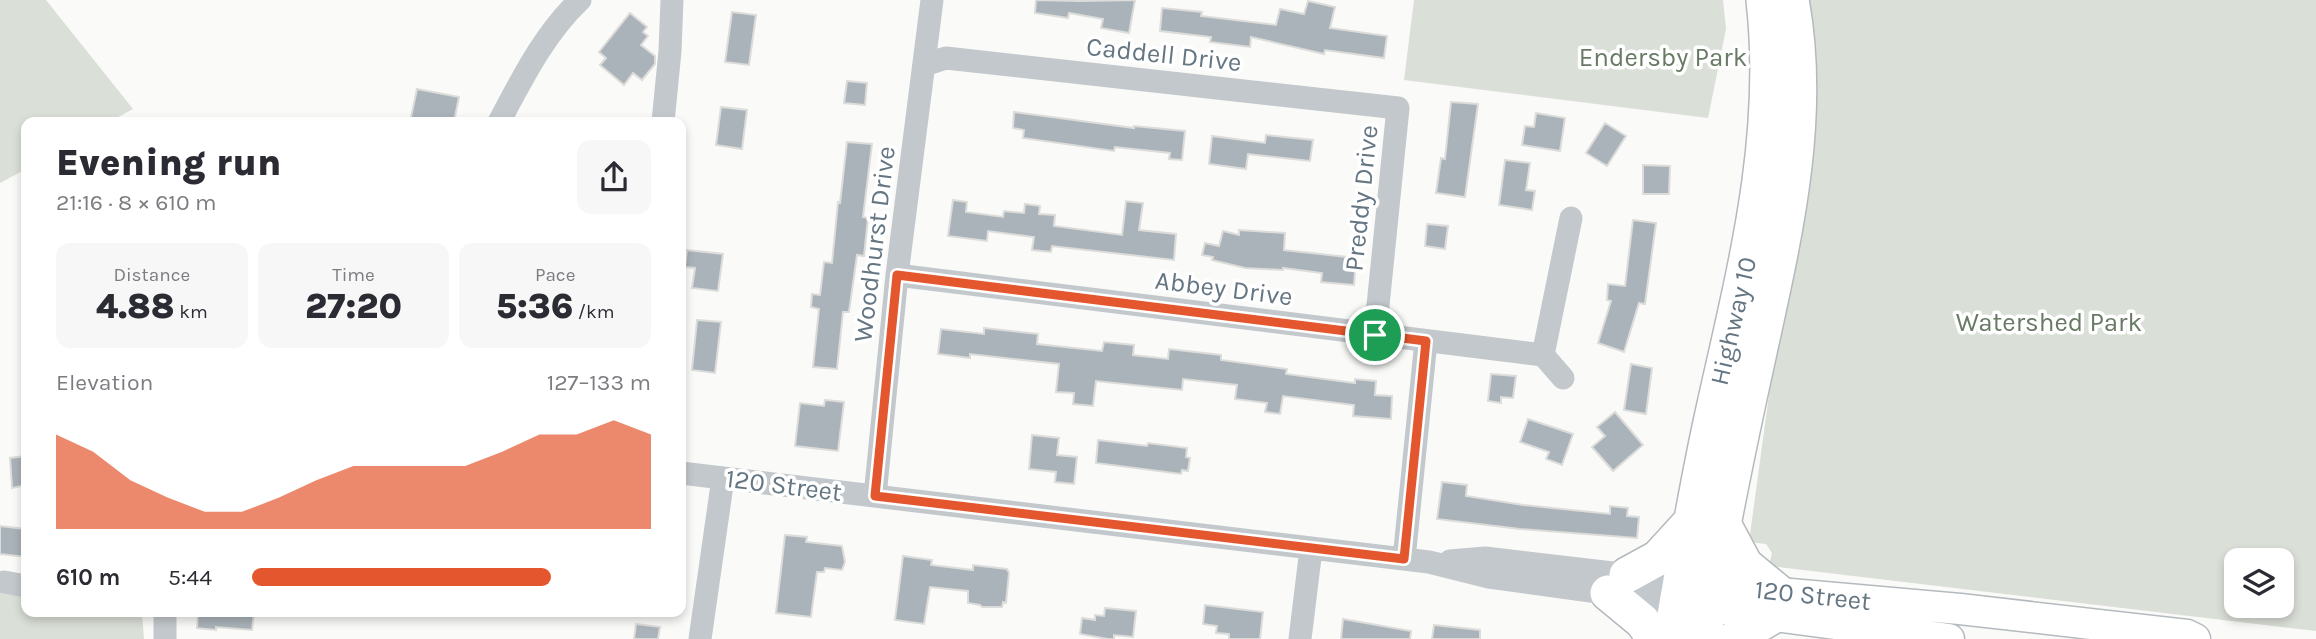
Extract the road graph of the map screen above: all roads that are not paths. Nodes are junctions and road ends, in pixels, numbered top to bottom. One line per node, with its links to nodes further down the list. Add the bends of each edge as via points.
1 (580, 0): 8 (street, via 558,21)
2 (672, 0): 9 (street)
3 (932, 0): 6 (street, Woodhurst Drive)
4 (1764, 0): 19 (highway, Highway 10, via 1770,72 1767,138)
5 (1791, 0): 19 (highway, Highway 10, via 1798,130 1787,222)
6 (924, 65): 7 (street, Caddell Drive, via 946,58); 11 (street, Woodhurst Drive)
7 (1398, 108): 12 (street, Preddy Drive)
8 (502, 117)
9 (663, 117)
10 (1571, 218): 14 (street)
11 (897, 275): 12 (street, Abbey Drive); 18 (street, Woodhurst Drive)
12 (1375, 335): 13 (street, Abbey Drive)
13 (1426, 341): 14 (street, Abbey Drive); 21 (street)
14 (1543, 355): 15 (street)
15 (1563, 378)
16 (686, 474): 17 (street, 120 Street)
17 (723, 478): 18 (street, 120 Street); 27 (street)
18 (875, 496): 20 (street, 120 Street)
19 (1706, 523): 22 (highway); 23 (highway, Highway 10); 24 (highway)
20 (1311, 549): 21 (street, 120 Street); 28 (street)
21 (1404, 559): 22 (street, 120 Street, via 1489,577)
22 (1618, 584): 23 (street, 120 Street); 29 (highway)
23 (1696, 603): 24 (main road, 120 Street); 30 (highway, Highway 10)
24 (1775, 605): 31 (highway); 32 (main road, 120 Street); 33 (main road, 120 Street, via 1960,609)
25 (165, 617): 26 (street)
26 (165, 639)
27 (700, 639)
28 (1300, 639)
29 (1655, 639)
30 (1671, 639)
31 (1734, 639)
32 (1949, 639)
33 (2195, 639)

